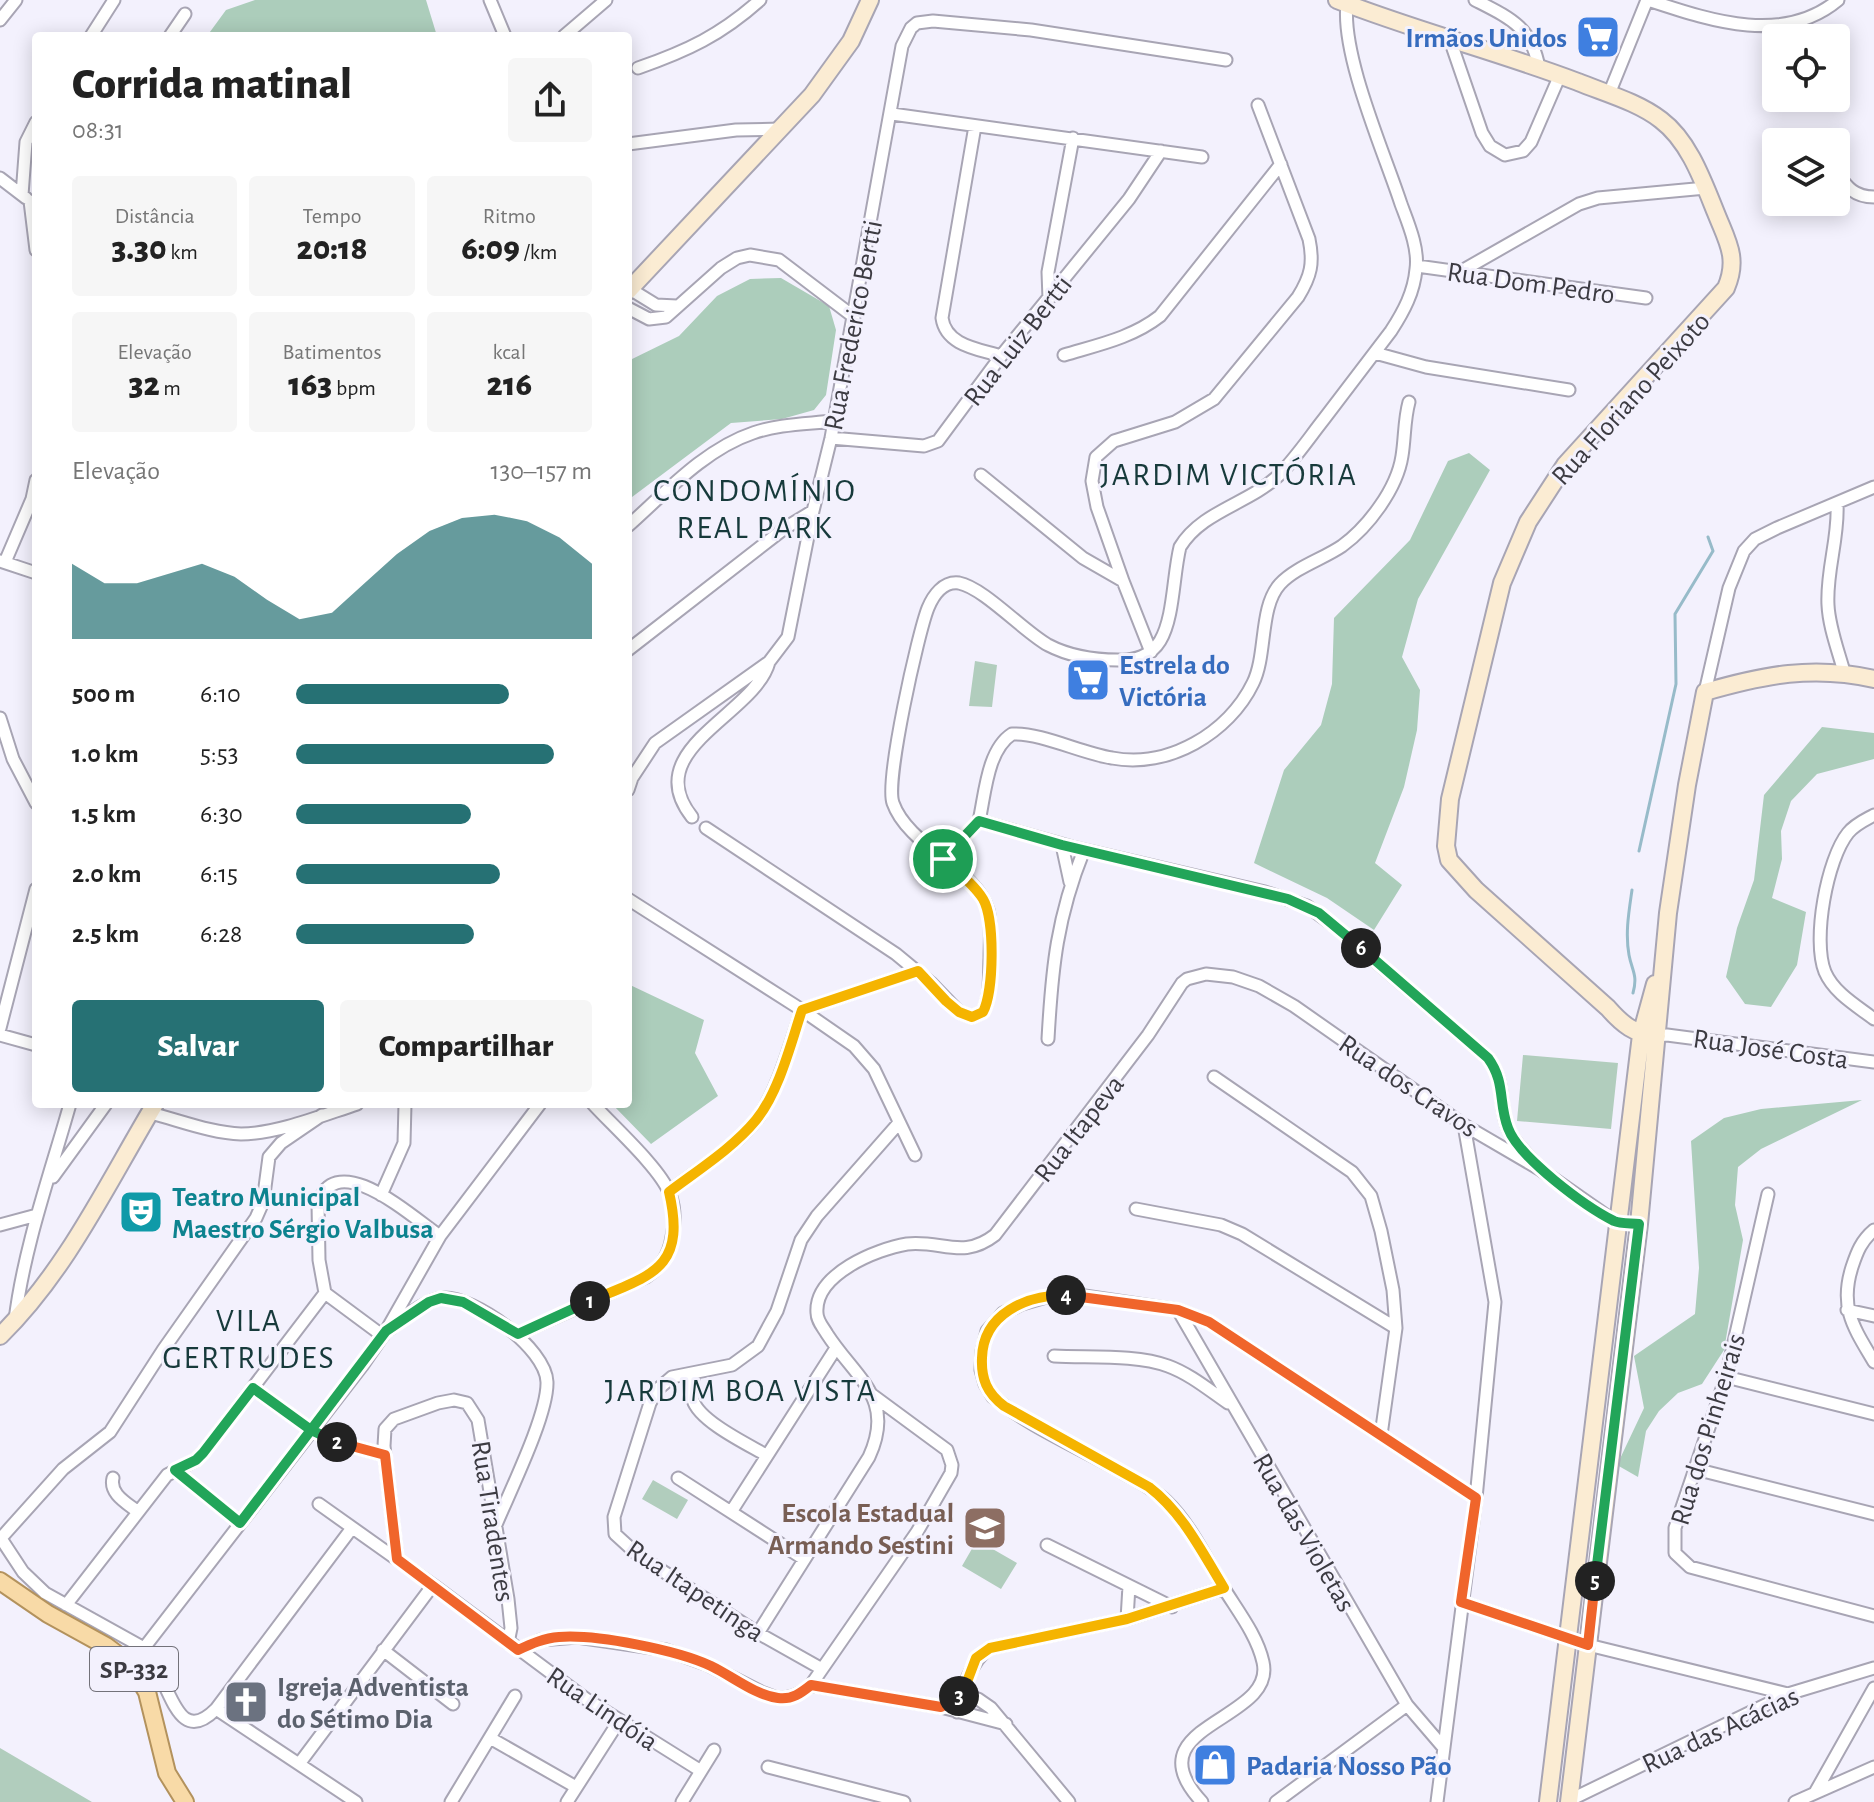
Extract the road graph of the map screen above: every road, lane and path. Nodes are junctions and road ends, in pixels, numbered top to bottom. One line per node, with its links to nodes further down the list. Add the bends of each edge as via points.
1 (16, 0): 12 (street)
2 (114, 0): 13 (street)
3 (490, 0): 15 (street)
4 (606, 0): 16 (street)
5 (760, 0): 19 (street, via 710,39)
6 (870, 0): 26 (street, via 851,41)
7 (1475, 0): 20 (street, via 1526,32)
8 (1647, 0): 9 (street, via 1708,19 1775,26 1823,13); 22 (street)
9 (1838, 0)
10 (1342, 2): 17 (street, Rua Floriano Peixoto); 39 (street, via 1351,53)
11 (185, 14): 14 (street)
12 (0, 20)
13 (94, 32)
14 (173, 32)
15 (503, 32)
16 (569, 32)
17 (1449, 37): 20 (street, Rua Floriano Peixoto); 21 (street, via 1482,133 1505,155 1523,151 1531,142)
18 (1226, 60): 24 (street, Rua Frederico Bertti, via 1031,30 924,21 905,37)
19 (638, 68)
20 (1539, 68): 21 (street, Rua Floriano Peixoto)
21 (1560, 75): 22 (street, Rua Floriano Peixoto)
22 (1609, 94): 34 (street, Rua Floriano Peixoto, via 1661,120 1683,143)
23 (1258, 105): 32 (street)
24 (892, 114): 25 (street); 47 (street, Rua Frederico Bertti)
25 (975, 126): 28 (street); 50 (street, via 943,328 954,340)
26 (781, 129): 29 (street); 41 (street)
27 (32, 130): 37 (street, via 24,157)
28 (1073, 138): 30 (street); 44 (street, via 1048,272)
29 (632, 143)
30 (1161, 151): 31 (street); 44 (street, Rua Luiz Bertti)
31 (1202, 157)
32 (1281, 164): 49 (street, via 1160,316 1128,335); 65 (street, via 1313,257 1298,297 1214,399 1175,422 1114,441 1096,457 1092,481 1097,507)
33 (0, 178): 37 (street)
34 (1706, 188): 40 (street, via 1579,204); 91 (street, Rua Floriano Peixoto, via 1730,250 1732,273 1726,288 1565,465 1523,532 1490,622 1446,830 1449,860 1476,890 1608,1008)
35 (1850, 191): 36 (street)
36 (1874, 197)
37 (29, 201): 38 (street)
38 (32, 222)
39 (1417, 266): 40 (street, Rua Dom Pedro); 48 (street, via 1404,311)
40 (1458, 273): 43 (street, Rua Dom Pedro)
41 (632, 287)
42 (632, 292): 45 (street, via 656,305)
43 (1646, 298)
44 (1049, 299): 50 (street, Rua Luiz Bertti)
45 (677, 306): 46 (street, via 655,320); 47 (street, via 721,268 750,255 779,260)
46 (632, 310)
47 (854, 317): 53 (street, Rua Frederico Bertti)
48 (1375, 353): 51 (street, via 1426,367); 67 (street, via 1277,477 1188,535 1180,547 1166,627)
49 (1064, 355)
50 (1001, 356): 54 (street, Rua Luiz Bertti, via 933,444)
51 (1569, 390)
52 (1409, 402): 77 (street, via 1402,459 1390,487 1350,540 1291,575 1273,594 1255,679 1234,714 1185,748 1133,760 1012,734 994,758)
53 (833, 421): 54 (street, Rua Frederico Bertti); 60 (street, via 753,433 727,445)
54 (831, 438): 59 (street, Rua Frederico Bertti)
55 (981, 475): 65 (street, via 1083,558)
56 (1874, 487): 58 (street)
57 (32, 499): 61 (street)
58 (1837, 504): 69 (street, via 1828,607); 71 (street, via 1755,539 1744,551 1729,588)
59 (813, 511): 66 (street); 68 (street, Rua Frederico Bertti, via 792,626)
60 (632, 522)
61 (15, 533): 62 (street); 63 (street)
62 (0, 537)
63 (2, 562): 64 (street)
64 (32, 572)
65 (1123, 581): 67 (street)
66 (632, 647)
67 (1151, 652): 81 (street, via 1123,661 1066,653 968,587 950,583 940,589 927,610 916,648 891,791 896,811 910,830)
68 (769, 662): 73 (street, Rua Frederico Bertti, via 655,743); 76 (street, Rua Frederico Bertti, via 760,681 684,761 678,785)
69 (1844, 672): 70 (street); 71 (street, via 1776,674)
70 (1874, 679)
71 (1705, 692): 91 (street, via 1684,800)
72 (0, 718): 74 (street)
73 (632, 778)
74 (32, 795)
75 (1874, 815): 89 (street, via 1850,831 1833,863 1821,926 1825,972)
76 (692, 817)
77 (979, 821): 79 (street); 81 (street)
78 (706, 828): 85 (street)
79 (1062, 845): 80 (street); 82 (street)
80 (1084, 850): 82 (street); 108 (street, via 1265,892 1319,913 1488,1058 1501,1083 1509,1130)
81 (943, 859): 85 (street, via 983,898 988,910 988,996 983,1012 965,1015)
82 (1070, 883): 93 (street, via 1052,962)
83 (632, 902): 88 (street)
84 (32, 903): 87 (street)
85 (918, 971): 88 (street)
86 (1175, 992): 106 (street, Rua dos Cravos, via 1187,979 1206,974 1259,986); 131 (street, Rua Itapeva, via 995,1235 967,1248 904,1245 832,1277 816,1310)
87 (3, 1002): 90 (street)
88 (802, 1010): 105 (street, via 865,1057); 110 (street, via 758,1118)
89 (1874, 1019)
90 (0, 1028)
91 (1653, 1032): 95 (street, Rua José Costa); 115 (street); 116 (street)
92 (0, 1035): 94 (street)
93 (1048, 1039)
94 (32, 1044)
95 (1874, 1062)
96 (1214, 1077): 127 (street, via 1363,1184 1381,1231)
97 (69, 1108): 109 (street)
98 (103, 1108): 109 (street)
99 (152, 1108): 104 (street, via 242,1134); 122 (street, via 69,1252)
100 (344, 1108): 104 (street)
101 (405, 1108): 112 (street, via 404,1143)
102 (536, 1108): 119 (street)
103 (597, 1108): 110 (street)
104 (322, 1115): 158 (street, via 269,1157 256,1218 110,1432 63,1469)
105 (898, 1124): 107 (street); 134 (street, via 801,1240 777,1311 758,1346 732,1365)
106 (1464, 1125): 108 (street, Rua dos Cravos); 150 (street, via 1495,1302)
107 (915, 1155)
108 (1541, 1170): 115 (street, Rua dos Cravos)
109 (48, 1184): 114 (street)
110 (669, 1192): 129 (street, via 674,1229 658,1270)
111 (1768, 1194): 135 (street, Rua dos Pinheirais)
112 (381, 1195): 119 (street); 121 (street, via 340,1181 320,1195 317,1221)
113 (1136, 1209): 127 (street, via 1242,1234)
114 (37, 1215): 117 (street); 120 (street)
115 (1617, 1223): 116 (street); 173 (street)
116 (1639, 1224): 174 (street)
117 (0, 1225)
118 (1874, 1230): 124 (street, via 1858,1248 1847,1283)
119 (440, 1236): 128 (street)
120 (25, 1270): 122 (street); 126 (street)
121 (325, 1293): 128 (street); 136 (street)
122 (36, 1297): 126 (street)
123 (1178, 1310): 138 (street, Rua das Violetas); 141 (street, via 1209,1322); 166 (street, via 1078,1295 1039,1297 994,1321 987,1331 981,1370 993,1397 1004,1406 1164,1498)
124 (1847, 1310): 125 (street); 133 (street)
125 (1874, 1316)
126 (15, 1322): 130 (street)
127 (1396, 1328): 141 (street)
128 (384, 1334): 129 (street, via 441,1298 463,1302); 140 (street)
129 (518, 1334): 149 (street, via 533,1349 547,1378 547,1393)
130 (0, 1336)
131 (836, 1348): 137 (street); 143 (street)
132 (1054, 1356): 138 (street, via 1170,1366)
133 (1874, 1362)
134 (694, 1374): 143 (street, via 691,1398 703,1415); 172 (street, Rua Itapetinga, via 665,1381 650,1403 619,1496 615,1534 638,1555)
135 (1726, 1377): 139 (street); 144 (street, Rua dos Pinheirais)
136 (253, 1388): 140 (street); 145 (street, via 203,1453)
137 (871, 1394): 161 (street, via 879,1414 877,1440); 179 (street, via 947,1450 952,1465 917,1532)
138 (1232, 1406): 188 (street, Rua das Violetas)
139 (1874, 1414)
140 (311, 1430): 142 (street); 155 (street)
141 (1381, 1435): 150 (street)
142 (385, 1455): 148 (street, Rua Tiradentes, via 388,1424 438,1403 467,1403 478,1420); 160 (street)
143 (766, 1455): 153 (street)
144 (1695, 1469): 154 (street); 170 (street, Rua dos Pinheirais, via 1675,1528 1679,1560)
145 (175, 1470): 152 (street); 155 (street)
146 (113, 1478): 152 (street, via 114,1492)
147 (678, 1478): 153 (street)
148 (489, 1485): 149 (street); 156 (street, Rua Tiradentes)
149 (511, 1488): 156 (street)
150 (1476, 1498): 167 (street)
151 (319, 1504): 157 (street, Rua Lindóia)
152 (138, 1512): 168 (street)
153 (731, 1512): 161 (street)
154 (1874, 1514)
155 (240, 1523): 176 (street)
156 (495, 1527): 175 (street, Rua Tiradentes)
157 (352, 1528): 160 (street, Rua Lindóia); 190 (street)
158 (0, 1538): 168 (street, via 31,1581)
159 (1047, 1545): 165 (street)
160 (397, 1559): 163 (street, Rua Lindóia)
161 (804, 1559): 172 (street)
162 (0, 1567): 164 (main road, SP-332)
163 (433, 1585): 175 (street, Rua Lindóia); 177 (street)
164 (7, 1586): 206 (main road, SP-332, via 130,1664 147,1692 167,1773)
165 (1129, 1586): 169 (street); 171 (street)
166 (1224, 1588): 169 (street); 212 (street, via 1254,1639 1264,1674 1254,1696 1186,1747 1186,1780)
167 (1461, 1602): 173 (street); 196 (street)
168 (66, 1605): 176 (street)
169 (1172, 1607): 171 (street)
170 (1874, 1616)
171 (1127, 1619): 180 (street, via 990,1648 976,1658)
172 (758, 1633): 179 (street, Rua Itapetinga)
173 (1568, 1639): 174 (street); 215 (street)
174 (1588, 1645): 183 (street); 205 (street)
175 (513, 1646): 181 (street, via 577,1637 666,1650 777,1698 790,1698); 193 (street, Rua Lindóia)
176 (144, 1648): 190 (street, via 176,1711 191,1720 207,1718)
177 (383, 1650): 187 (street); 198 (street)
178 (1874, 1668): 183 (street, Rua das Acácias)
179 (822, 1669): 181 (street)
180 (970, 1677): 184 (street); 186 (street)
181 (811, 1685): 189 (street)
182 (1874, 1688): 203 (street)
183 (1788, 1694): 205 (street, Rua das Acácias)
184 (962, 1695): 186 (street); 189 (street); 191 (street)
185 (515, 1696): 195 (street)
186 (984, 1702): 192 (street); 194 (street)
187 (453, 1704)
188 (1407, 1705): 196 (street, Rua das Violetas); 213 (street)
189 (941, 1707): 191 (street)
190 (216, 1709): 198 (street)
191 (957, 1712): 192 (street)
192 (978, 1716): 194 (street)
193 (619, 1721): 201 (street, Rua Lindóia); 202 (street)
194 (1006, 1724): 204 (street)
195 (490, 1738): 202 (street); 208 (street)
196 (1443, 1747): 214 (street)
197 (714, 1750): 201 (street)
198 (299, 1764): 207 (street)
199 (768, 1767): 211 (street)
200 (1874, 1767): 203 (street)
201 (701, 1771): 210 (street)
202 (576, 1787): 209 (street)
203 (1816, 1791): 216 (street)
204 (1068, 1801)
205 (1570, 1801)
206 (185, 1802)
207 (356, 1802)
208 (451, 1802)
209 (567, 1802)
210 (682, 1802)
211 (904, 1802)
212 (1202, 1802)
213 (1276, 1802)
214 (1437, 1802)
215 (1548, 1802)
216 (1795, 1802)

